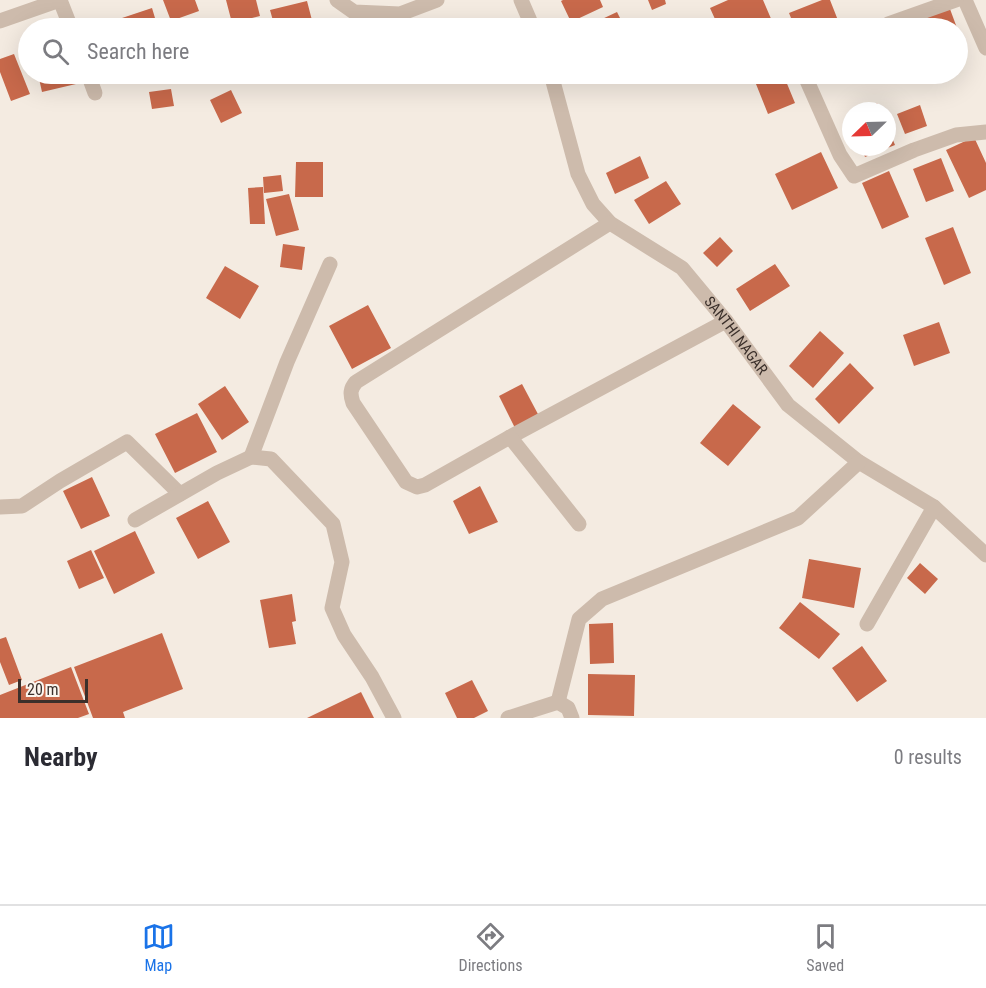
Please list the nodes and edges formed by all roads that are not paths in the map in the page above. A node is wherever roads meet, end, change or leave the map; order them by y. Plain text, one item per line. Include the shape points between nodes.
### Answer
1 (60, 0) edge
2 (337, 0) edge
3 (437, 0) edge
4 (520, 0) edge
5 (956, 0) edge
6 (965, 0) edge
7 (67, 18) edge
8 (528, 18) edge
9 (905, 18) edge
10 (0, 21) edge
11 (986, 48) edge
12 (92, 84) edge
13 (554, 84) edge
14 (808, 84) edge
15 (95, 93) dead end
16 (986, 132) edge
17 (610, 223) junction
18 (330, 264) dead end
19 (726, 321) junction
20 (510, 437) junction
21 (251, 457) junction
22 (859, 462) junction
23 (180, 494) junction
24 (0, 507) edge
25 (934, 507) junction
26 (135, 520) dead end
27 (579, 524) dead end
28 (986, 555) edge
29 (867, 624) dead end
30 (558, 702) junction
31 (393, 718) edge
32 (508, 718) edge
33 (572, 718) edge

1 - 7 street
1 - 10 street
2 - 3 street via 354,12 400,14
4 - 8 street
5 - 9 street
6 - 11 street
12 - 15 street
13 - 17 street, SANTHI NAGAR via 578,174 593,204
14 - 16 street via 840,155 854,176 956,135
17 - 19 street, SANTHI NAGAR via 682,268
17 - 20 street via 352,388 353,403 412,486 425,485
18 - 21 street
19 - 20 street
19 - 22 street, SANTHI NAGAR via 789,405
20 - 27 street
21 - 23 street
21 - 31 street via 271,459 333,524 342,562 332,608
22 - 25 street, SANTHI NAGAR
22 - 30 street via 798,518 602,600 579,619
23 - 24 street via 127,442 22,506
23 - 26 street
25 - 28 street, SANTHI NAGAR
25 - 29 street
30 - 32 street
30 - 33 street via 568,708

